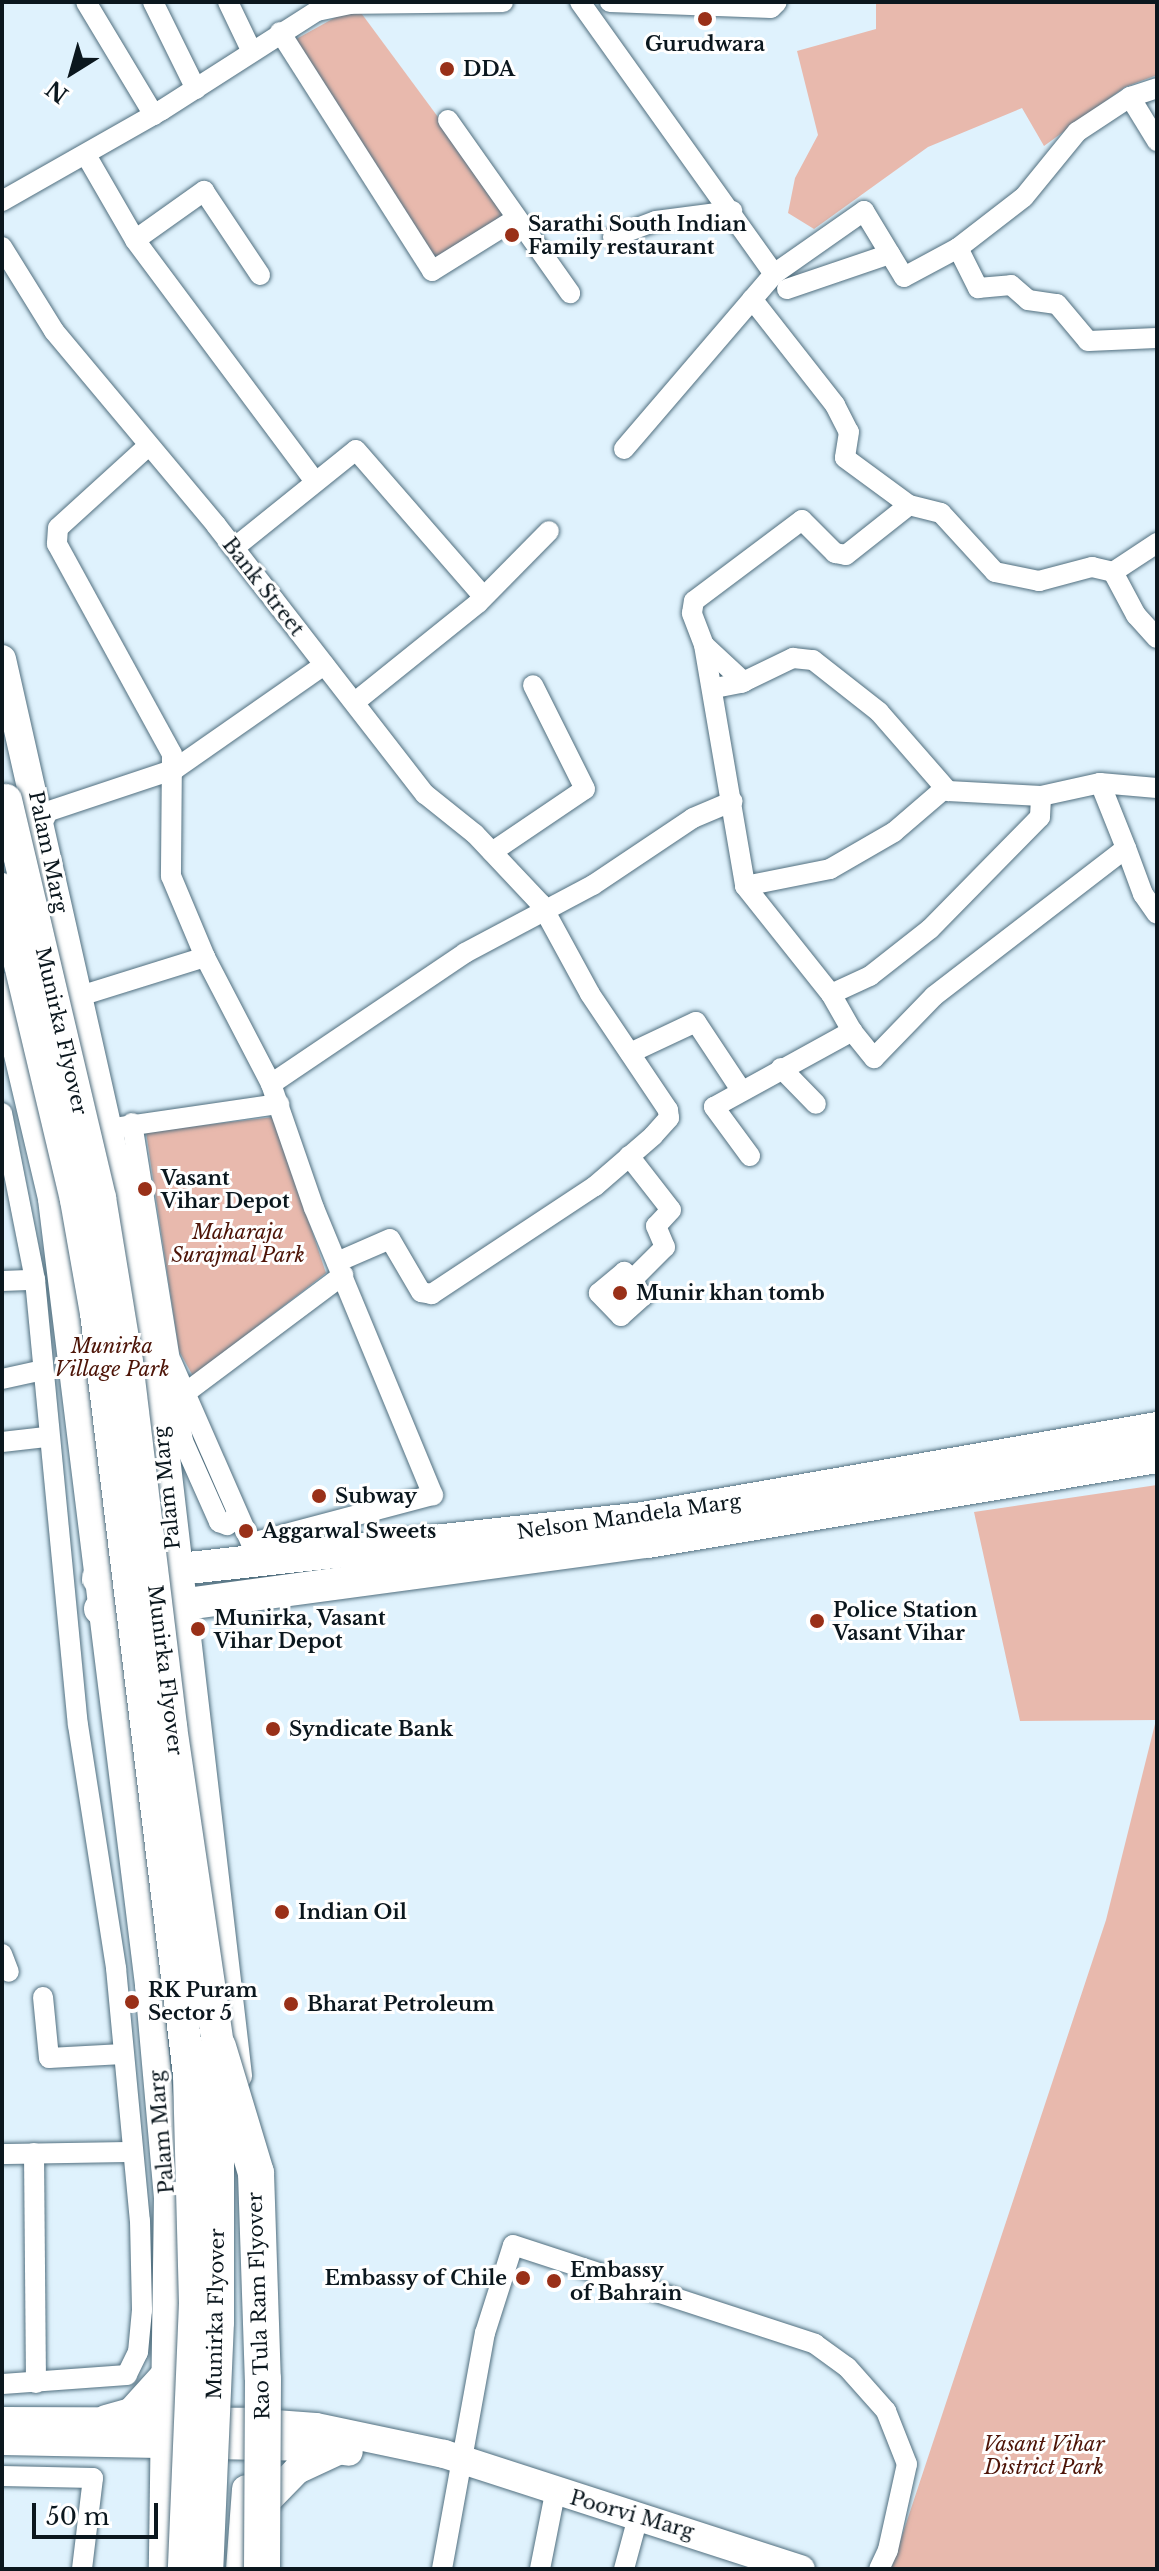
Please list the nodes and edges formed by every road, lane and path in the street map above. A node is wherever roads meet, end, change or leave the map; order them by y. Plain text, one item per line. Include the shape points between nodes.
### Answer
1 (86, 2) edge
2 (153, 2) edge
3 (499, 2) edge
4 (580, 2) edge
5 (610, 2) edge
6 (777, 2) edge
7 (429, 4) edge
8 (325, 6) edge
9 (235, 7) edge
10 (280, 32) junction
11 (252, 52) junction
12 (1157, 88) edge
13 (196, 89) junction
14 (1130, 97) junction
15 (154, 115) junction
16 (448, 120) dead end
17 (1157, 141) edge
18 (86, 155) junction
19 (2, 201) edge
20 (732, 211) junction
21 (514, 220) junction
22 (613, 237) dead end
23 (135, 240) junction
24 (2, 247) edge
25 (958, 248) junction
26 (890, 254) junction
27 (260, 275) dead end
28 (780, 282) junction
29 (570, 293) dead end
30 (752, 299) junction
31 (1157, 338) edge
32 (147, 447) junction
33 (624, 449) dead end
34 (314, 480) junction
35 (909, 505) junction
36 (549, 531) dead end
37 (1157, 543) edge
38 (234, 548) junction
39 (1113, 572) junction
40 (482, 595) junction
41 (1157, 638) edge
42 (704, 645) junction
43 (2, 659) edge
44 (324, 665) junction
45 (744, 682) junction
46 (533, 685) dead end
47 (715, 688) junction
48 (355, 702) junction
49 (175, 769) junction
50 (1100, 783) junction
51 (2, 784) edge
52 (1157, 788) edge
53 (943, 790) junction
54 (1041, 796) junction
55 (733, 801) junction
56 (40, 814) junction
57 (2, 847) edge
58 (1126, 848) junction
59 (492, 852) junction
60 (745, 886) junction
61 (2, 889) edge
62 (545, 910) junction
63 (1157, 914) edge
64 (63, 924) junction
65 (2, 937) edge
66 (205, 957) junction
67 (72, 962) junction
68 (2, 975) edge
69 (2, 987) edge
70 (831, 994) junction
71 (80, 996) junction
72 (852, 1031) junction
73 (630, 1053) junction
74 (781, 1068) junction
75 (271, 1084) junction
76 (741, 1090) junction
77 (279, 1104) junction
78 (816, 1104) dead end
79 (2, 1113) edge
80 (122, 1127) junction
81 (629, 1156) junction
82 (750, 1156) dead end
83 (340, 1268) junction
84 (35, 1280) junction
85 (2, 1281) edge
86 (631, 1281) dead end
87 (171, 1361) junction
88 (43, 1370) junction
89 (2, 1379) edge
90 (188, 1391) junction
91 (1157, 1428) edge
92 (46, 1437) junction
93 (2, 1442) edge
94 (1157, 1457) edge
95 (237, 1515) junction
96 (345, 1521) junction
97 (377, 1549) junction
98 (252, 1554) junction
99 (176, 1573) junction
100 (99, 1594) junction
101 (179, 1605) junction
102 (43, 1997) dead end
103 (218, 2047) junction
104 (123, 2054) junction
105 (133, 2152) junction
106 (34, 2153) junction
107 (2, 2154) edge
108 (168, 2371) junction
109 (36, 2383) junction
110 (2, 2384) edge
111 (2, 2421) edge
112 (101, 2421) junction
113 (248, 2434) junction
114 (168, 2435) junction
115 (2, 2441) edge
116 (130, 2444) junction
117 (338, 2451) junction
118 (461, 2463) junction
119 (2, 2476) edge
120 (167, 2486) junction
121 (555, 2493) junction
122 (638, 2517) junction
123 (244, 2531) junction
124 (82, 2569) edge
125 (166, 2569) edge
126 (184, 2569) edge
127 (207, 2569) edge
128 (231, 2569) edge
129 (240, 2569) edge
130 (262, 2569) edge
131 (442, 2569) edge
132 (540, 2569) edge
133 (624, 2569) edge
134 (801, 2569) edge
135 (879, 2569) edge

1 - 15 street
2 - 13 street
3 - 7 street
4 - 20 street
5 - 6 street via 771,8
7 - 8 street
8 - 10 street
9 - 11 street
10 - 11 street
10 - 21 street via 432,271
11 - 13 street
12 - 14 street
13 - 15 street
14 - 17 street
14 - 25 street via 1077,132 1024,197
15 - 18 street
16 - 21 street
18 - 19 street
18 - 23 street
20 - 22 street via 656,221
20 - 28 street
21 - 29 street
23 - 27 street via 204,191
23 - 34 street
24 - 32 street, Bank Street via 54,331
25 - 26 street via 908,278
25 - 31 street via 978,288 1011,285 1028,300 1057,304 1088,341
26 - 28 street
26 - 28 street via 864,211
28 - 30 street
30 - 33 street
30 - 35 street via 835,405 849,432 845,458
32 - 38 street, Bank Street
32 - 49 street via 81,504 55,536 157,724
34 - 38 street
34 - 40 street via 358,451
35 - 39 street via 938,511 978,558 1003,575 1048,581 1092,567
35 - 42 street via 846,555 835,553 802,520 694,601 692,613
36 - 40 street
37 - 39 street
38 - 44 street, Bank Street
39 - 41 street via 1136,615
40 - 48 street
42 - 45 street
42 - 47 street
43 - 56 main road, Palam Marg
44 - 48 street, Bank Street
44 - 49 street
45 - 47 street
45 - 53 street via 793,658 813,660 879,712
46 - 59 street via 585,789
47 - 55 street
48 - 59 street, Bank Street via 429,798
49 - 56 street
49 - 66 street via 169,867
50 - 52 street
50 - 54 street
50 - 58 street
51 - 103 main road, Munirka Flyover, bridge via 100,1198 127,1362 171,1727
53 - 54 street
53 - 60 street via 894,832 830,869
54 - 70 street via 1040,817 930,929 870,976
55 - 60 street
55 - 62 street via 693,818 593,885
56 - 57 main road via 22,841
56 - 64 main road, Palam Marg
58 - 63 street via 1143,894
58 - 72 street via 934,996 874,1058
59 - 62 street, Bank Street
60 - 70 street
61 - 126 main road, Munirka Flyover, bridge via 76,1200 96,1313 189,2075 195,2303
62 - 73 street, Bank Street via 590,994
62 - 75 street via 465,953
64 - 65 main road
64 - 67 main road, Palam Marg
66 - 71 street
66 - 75 street
67 - 68 main road
67 - 71 main road, Palam Marg
69 - 100 main road, Palam Marg via 52,1199
70 - 72 street
71 - 80 main road, Palam Marg
72 - 74 street
73 - 76 street via 696,1022
73 - 81 street, Bank Street via 669,1114
74 - 76 street
74 - 78 street
75 - 77 street
76 - 82 street via 714,1107
77 - 80 street
77 - 83 street
79 - 84 street
80 - 87 street
80 - 99 main road, Palam Marg via 149,1311
81 - 83 street via 542,1224 427,1296 393,1240
81 - 86 street via 671,1210 656,1226 665,1247
83 - 90 street
83 - 96 street via 434,1493
84 - 85 street
84 - 88 street
87 - 90 street
87 - 95 street via 191,1464 219,1522 227,1525
88 - 89 street
88 - 92 street
90 - 95 street
91 - 97 main road, Nelson Mandela Marg via 643,1518
92 - 93 street
92 - 104 street
94 - 101 main road, Nelson Mandela Marg via 663,1540
95 - 98 street
96 - 97 street
96 - 98 street
97 - 98 main road, Nelson Mandela Marg
98 - 99 main road, Nelson Mandela Marg
99 - 100 main road, Nelson Mandela Marg
99 - 101 main road, Palam Marg
100 - 101 main road, Nelson Mandela Marg
100 - 108 main road, Palam Marg via 149,1985 168,2196
101 - 113 main road, Palam Marg via 221,1907 249,2196
102 - 104 street via 49,2058
103 - 127 main road, Munirka Flyover, bridge via 218,2322
103 - 130 highway, Rao Tula Ram Flyover, bridge via 256,2173
104 - 105 street
105 - 106 street
105 - 109 street via 142,2310 134,2367 127,2375
106 - 107 street
106 - 109 street
108 - 112 main road via 131,2412
108 - 114 main road, Palam Marg
109 - 110 street
111 - 112 main road
112 - 114 main road
113 - 114 main road
113 - 117 main road, Poorvi Marg
113 - 118 main road, Poorvi Marg via 316,2427 444,2454
113 - 123 main road, Palam Marg
114 - 116 main road
114 - 120 main road, Palam Marg
115 - 116 main road
116 - 120 main road via 157,2463
117 - 118 main road, Poorvi Marg via 440,2468
117 - 123 main road via 277,2486
118 - 121 main road, Poorvi Marg
118 - 131 street
118 - 135 street via 488,2323 513,2245 815,2344 847,2367 886,2411 907,2464
119 - 124 street via 93,2478
120 - 125 main road, Palam Marg
121 - 122 main road, Poorvi Marg
121 - 132 street
122 - 133 street
122 - 134 main road, Poorvi Marg
123 - 129 main road, Palam Marg
125 - 128 main road via 185,2555 200,2555

